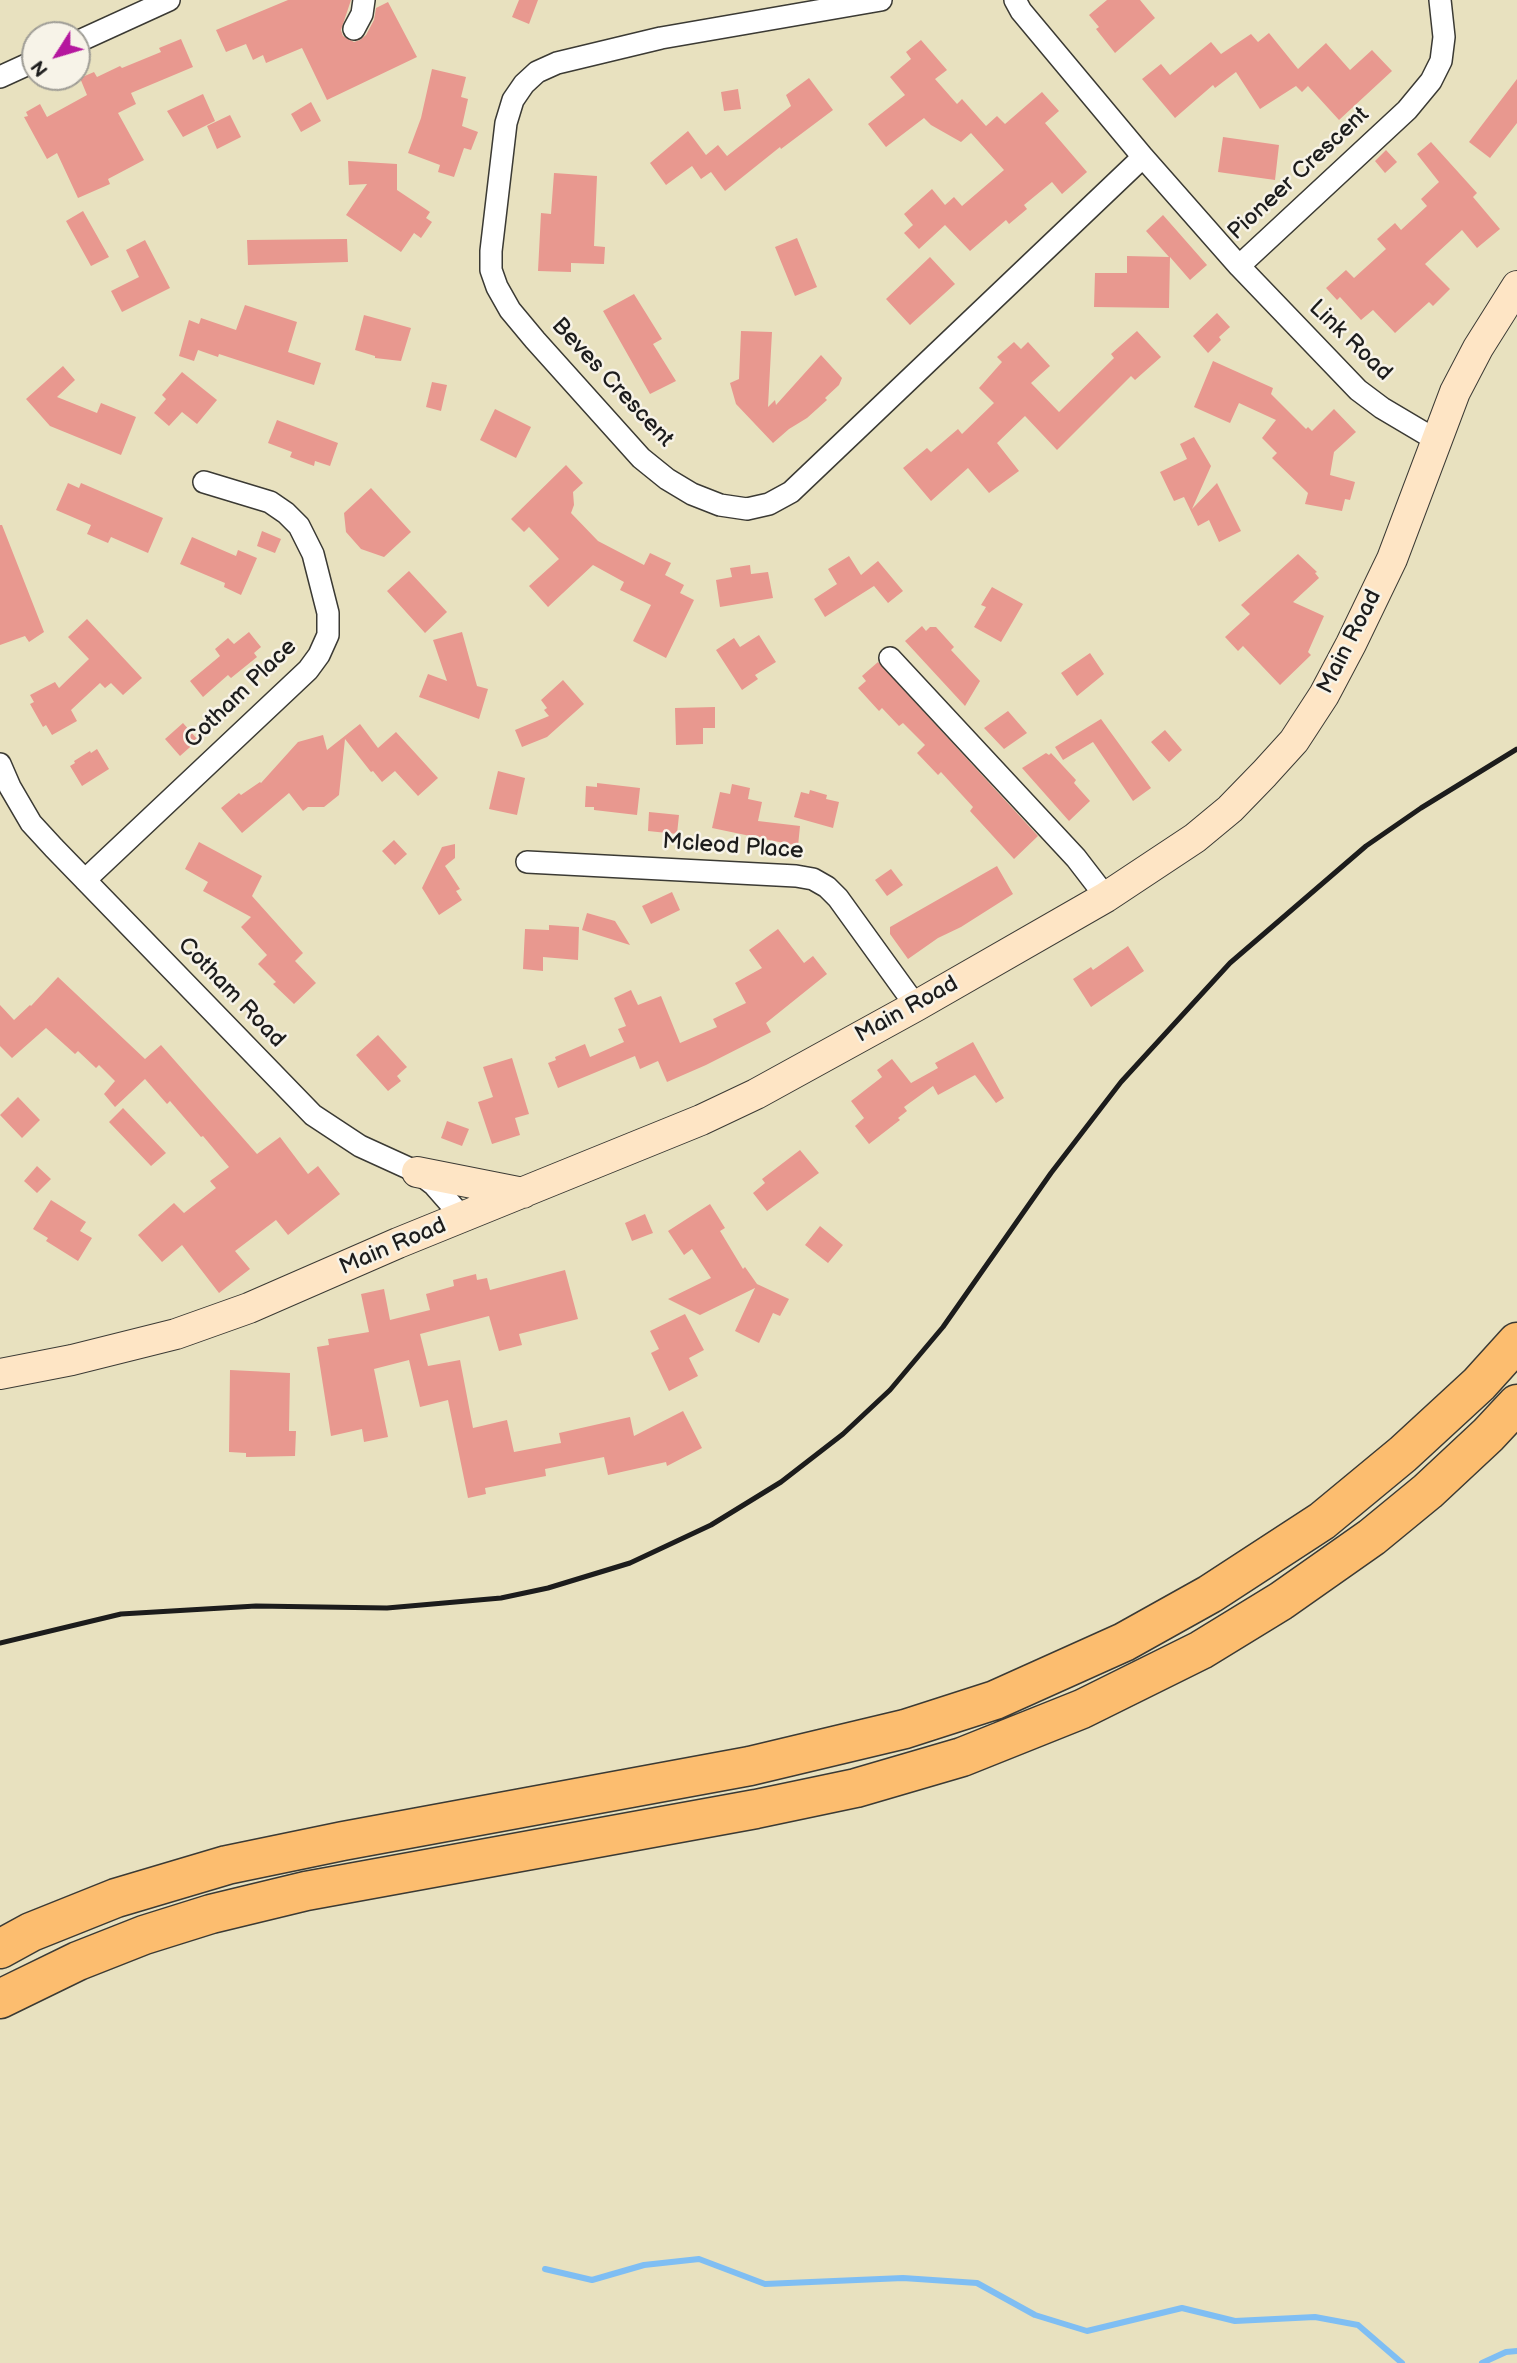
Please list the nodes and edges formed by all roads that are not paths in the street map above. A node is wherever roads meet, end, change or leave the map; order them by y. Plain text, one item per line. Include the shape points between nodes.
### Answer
1 (169, 0) edge
2 (364, 0) edge
3 (881, 0) edge
4 (1015, 0) edge
5 (1440, 0) edge
6 (354, 29) dead end
7 (91, 36) edge
8 (21, 67) edge
9 (0, 77) edge
10 (1143, 157) junction
11 (1239, 266) junction
12 (1517, 286) edge
13 (1436, 440) junction
14 (204, 482) dead end
15 (890, 658) dead end
16 (0, 764) edge
17 (527, 862) dead end
18 (85, 880) junction
19 (1106, 897) junction
20 (915, 1006) junction
21 (417, 1172) junction
22 (523, 1193) junction
23 (463, 1217) junction
24 (1517, 1342) edge
25 (0, 1374) edge
26 (1517, 1404) edge
27 (0, 1949) edge
28 (0, 1999) edge

1 - 7 street
2 - 6 street
3 - 10 street, Beves Crescent via 660,38 557,63 537,72 513,100 491,251 497,288 535,340 641,458 692,494 747,509 791,492
4 - 10 street, Pioneer Crescent
5 - 11 street, Pioneer Crescent via 1444,37 1441,61 1431,81 1407,110
8 - 9 street
10 - 11 street, Pioneer Crescent
11 - 13 street, Link Road via 1358,390
12 - 13 main road, Main Road via 1478,348
13 - 19 main road, Main Road via 1392,559 1324,695 1294,741 1204,831
14 - 18 street, Cotham Place via 270,502 299,526 313,554 328,613 328,635 308,670
15 - 19 street via 1076,858
16 - 18 street, Cotham Road via 31,823
17 - 20 street, Mcleod Place via 813,879 838,898
18 - 21 street, Cotham Road via 313,1115 360,1146
19 - 20 main road, Main Road
20 - 22 main road, Main Road via 756,1094
21 - 22 main road
21 - 23 street, Cotham Road
22 - 23 main road, Main Road
23 - 25 main road, Main Road via 250,1308 176,1334
24 - 27 highway via 1403,1454 1322,1521 1210,1594 1124,1642 995,1700 905,1729 750,1766 227,1865 116,1898
26 - 28 highway via 1428,1491 1281,1601 1201,1650 1082,1709 962,1757 856,1788 743,1812 306,1891 211,1914 78,1961

